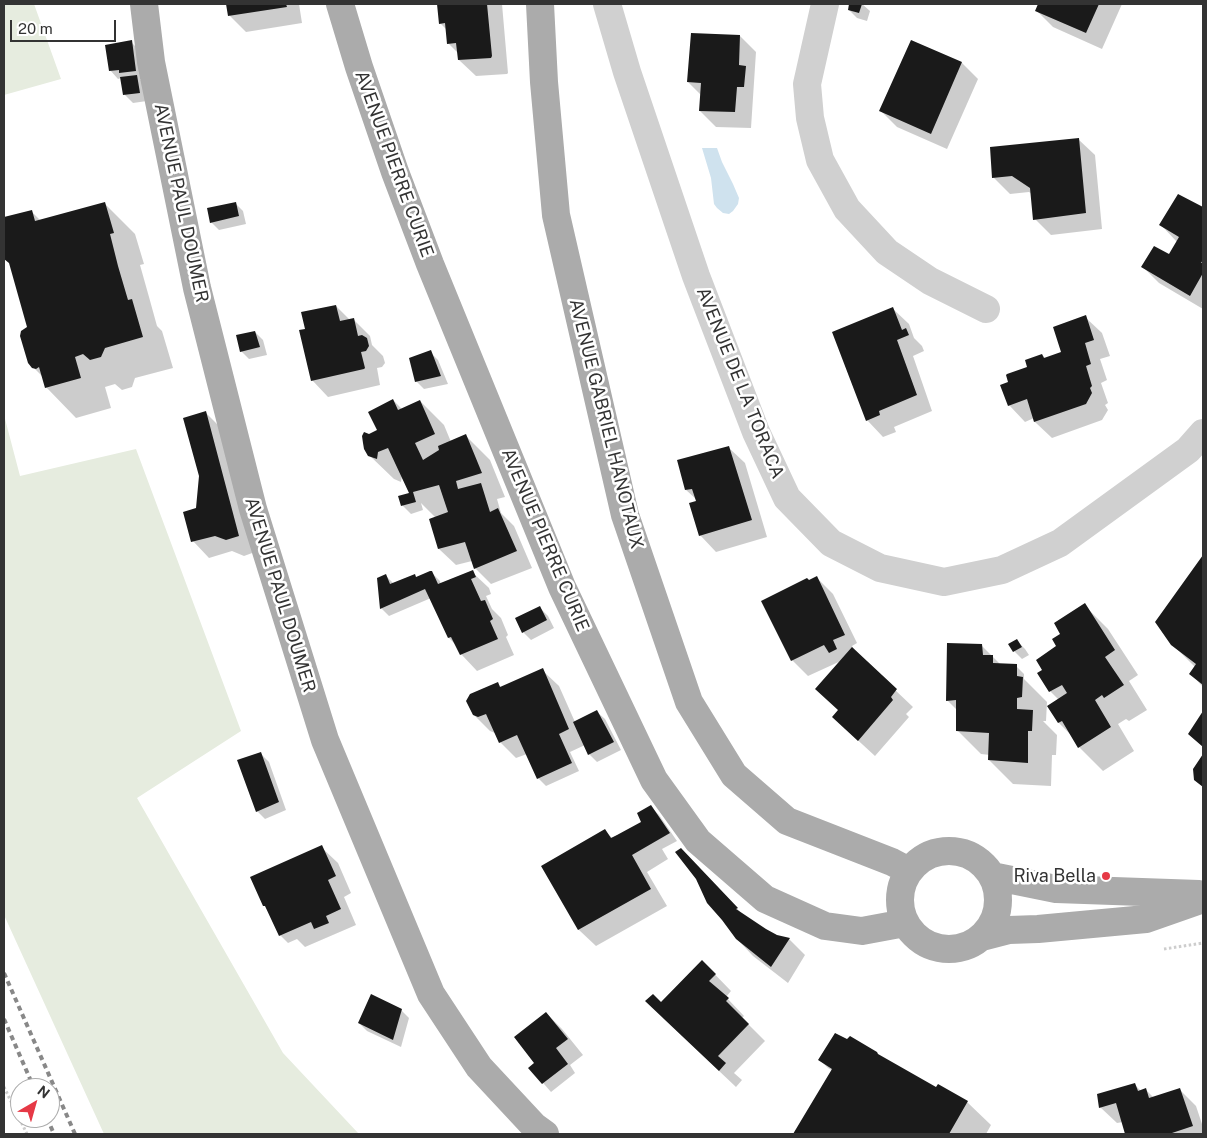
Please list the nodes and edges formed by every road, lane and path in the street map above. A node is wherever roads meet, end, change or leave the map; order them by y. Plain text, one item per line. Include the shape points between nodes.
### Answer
1 (144, 4) edge
2 (340, 4) edge
3 (540, 4) edge
4 (607, 4) edge
5 (825, 4) edge
6 (986, 309) dead end
7 (1203, 433) edge
8 (909, 871) junction
9 (992, 876) junction
10 (1203, 894) edge
11 (1203, 899) edge
12 (905, 923) junction
13 (982, 937) junction
14 (4, 1087) edge
15 (27, 1134) edge
16 (544, 1134) edge

1 - 16 main road, AVENUE PAUL DOUMER via 151,62 198,288 252,509 325,740 431,994 479,1067
2 - 12 main road, AVENUE PIERRE CURIE via 388,154 430,264 562,587 654,780 698,841 765,899 825,926 862,931
3 - 8 main road, AVENUE GABRIEL HANOTAUX via 556,215 625,515 689,702 734,774 787,821
4 - 7 street, AVENUE DE LA TORACA via 696,276 756,432 787,498 831,543 880,568 944,582 1002,570 1060,543 1188,450
5 - 6 street via 807,84 810,118 820,160 847,209 887,252 930,281
8 - 9 main road via 920,860 935,853 952,851 968,855
8 - 12 main road via 900,896
9 - 10 main road via 1056,889
9 - 13 main road via 997,908 992,924
11 - 13 main road via 1146,919 1009,930
12 - 13 main road via 926,944 940,948 955,949
14 - 15 path

